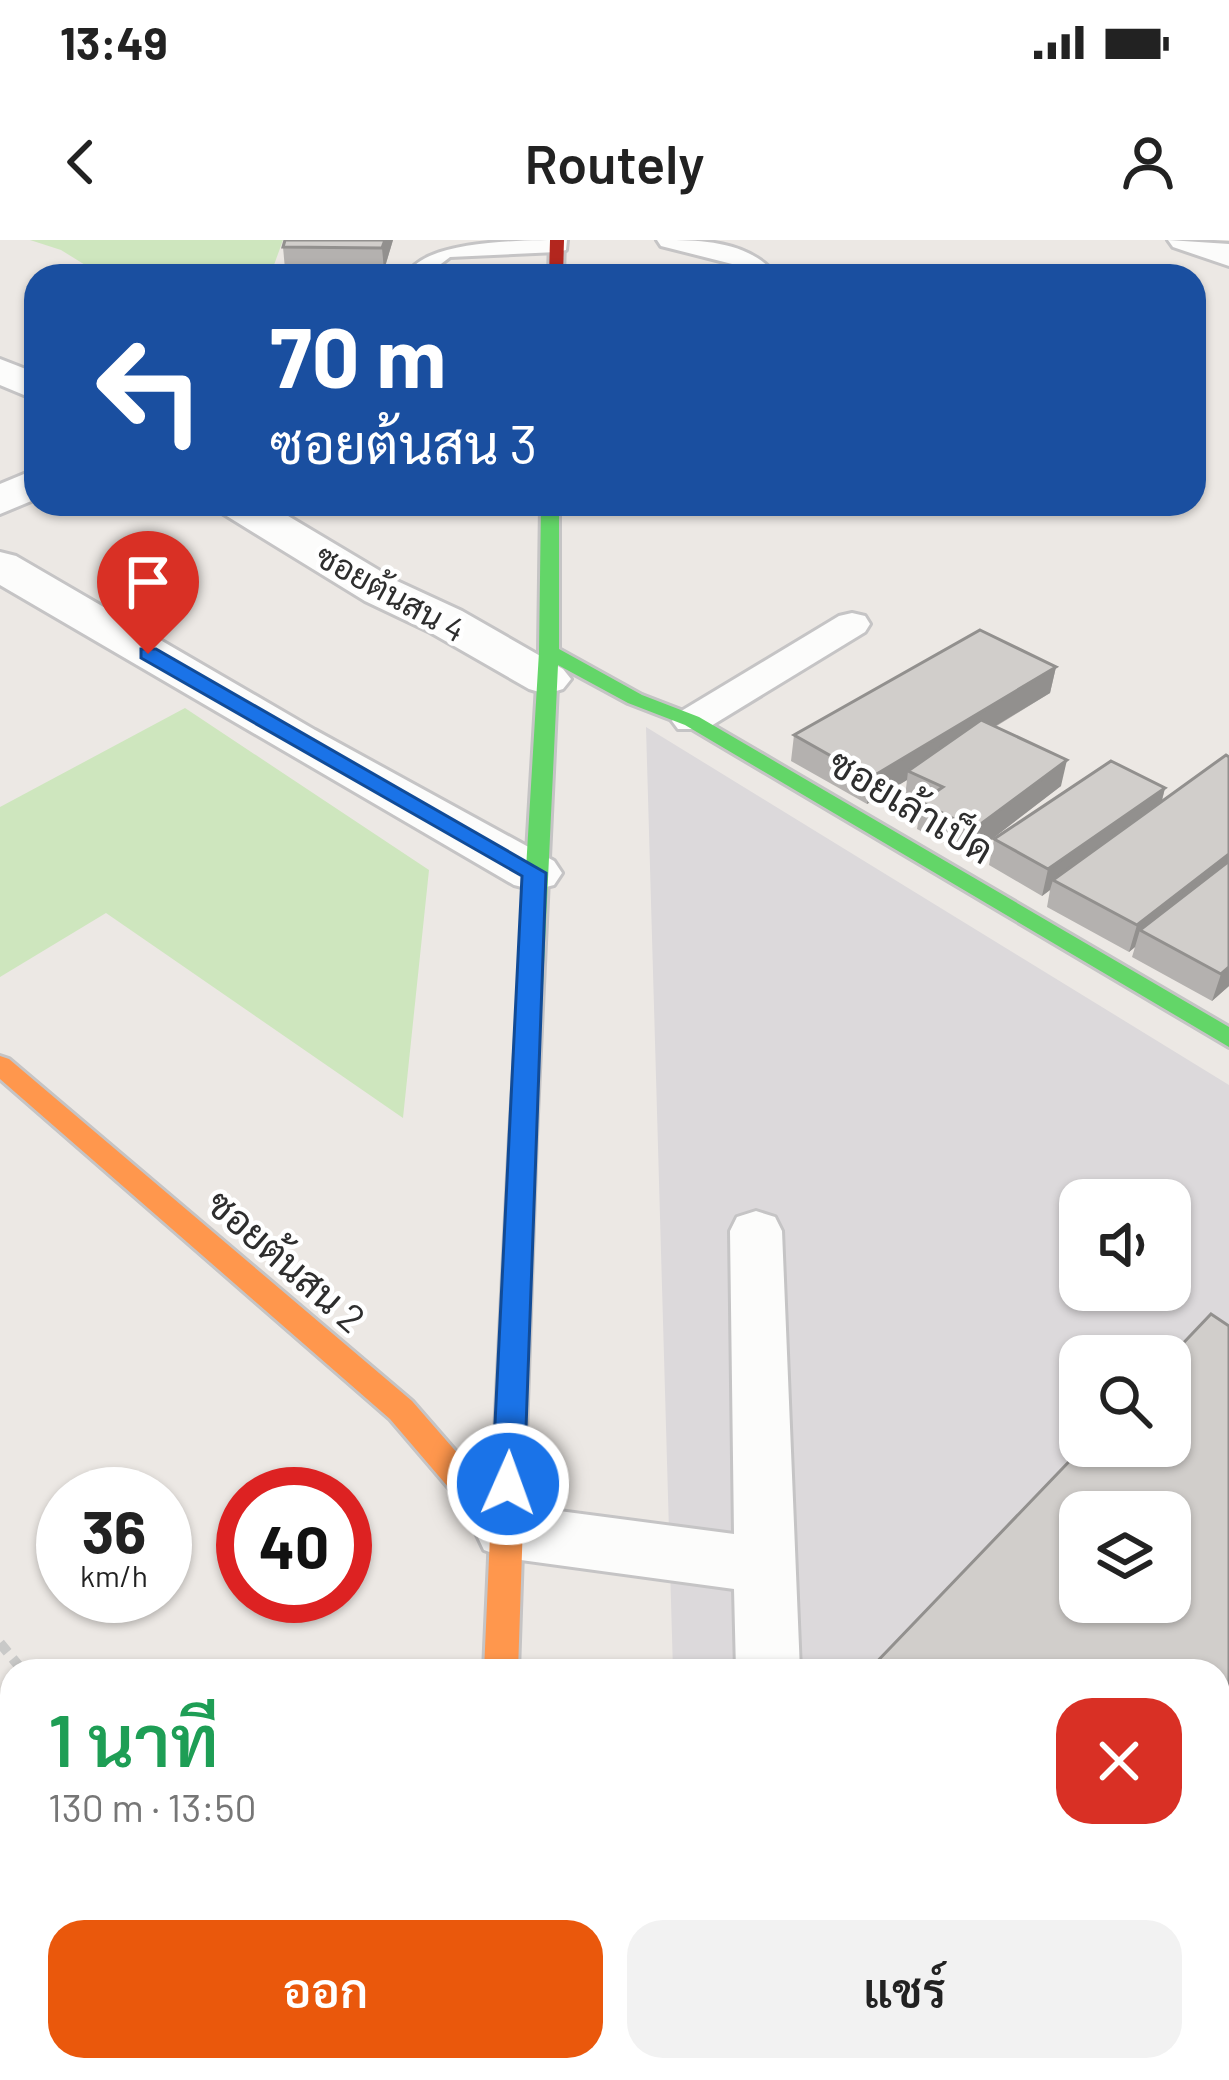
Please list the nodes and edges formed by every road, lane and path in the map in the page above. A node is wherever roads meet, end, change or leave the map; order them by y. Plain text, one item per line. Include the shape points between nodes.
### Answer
1 (670, 240) edge
2 (1185, 240) edge
3 (557, 242) edge
4 (1229, 256) edge
5 (424, 264) edge
6 (753, 264) edge
7 (256, 516) edge
8 (550, 516) edge
9 (0, 566) edge
10 (853, 624) dead end
11 (548, 666) junction
12 (692, 721) junction
13 (534, 873) junction
14 (1229, 1038) edge
15 (0, 1065) edge
16 (756, 1231) dead end
17 (506, 1531) junction
18 (763, 1565) junction
19 (501, 1659) edge
20 (767, 1659) edge

1 - 6 lane
2 - 4 street
3 - 5 lane via 442,249
7 - 11 street, ซอยต้นสน 4 via 381,591
8 - 11 street
9 - 13 street
10 - 12 lane
11 - 12 street, ซอยเล้าเป็ด
11 - 13 street
12 - 14 street, ซอยเล้าเป็ด
13 - 17 street
15 - 17 street, ซอยต้นสน 2 via 401,1410
16 - 18 lane
17 - 18 lane
17 - 19 street
18 - 20 lane

